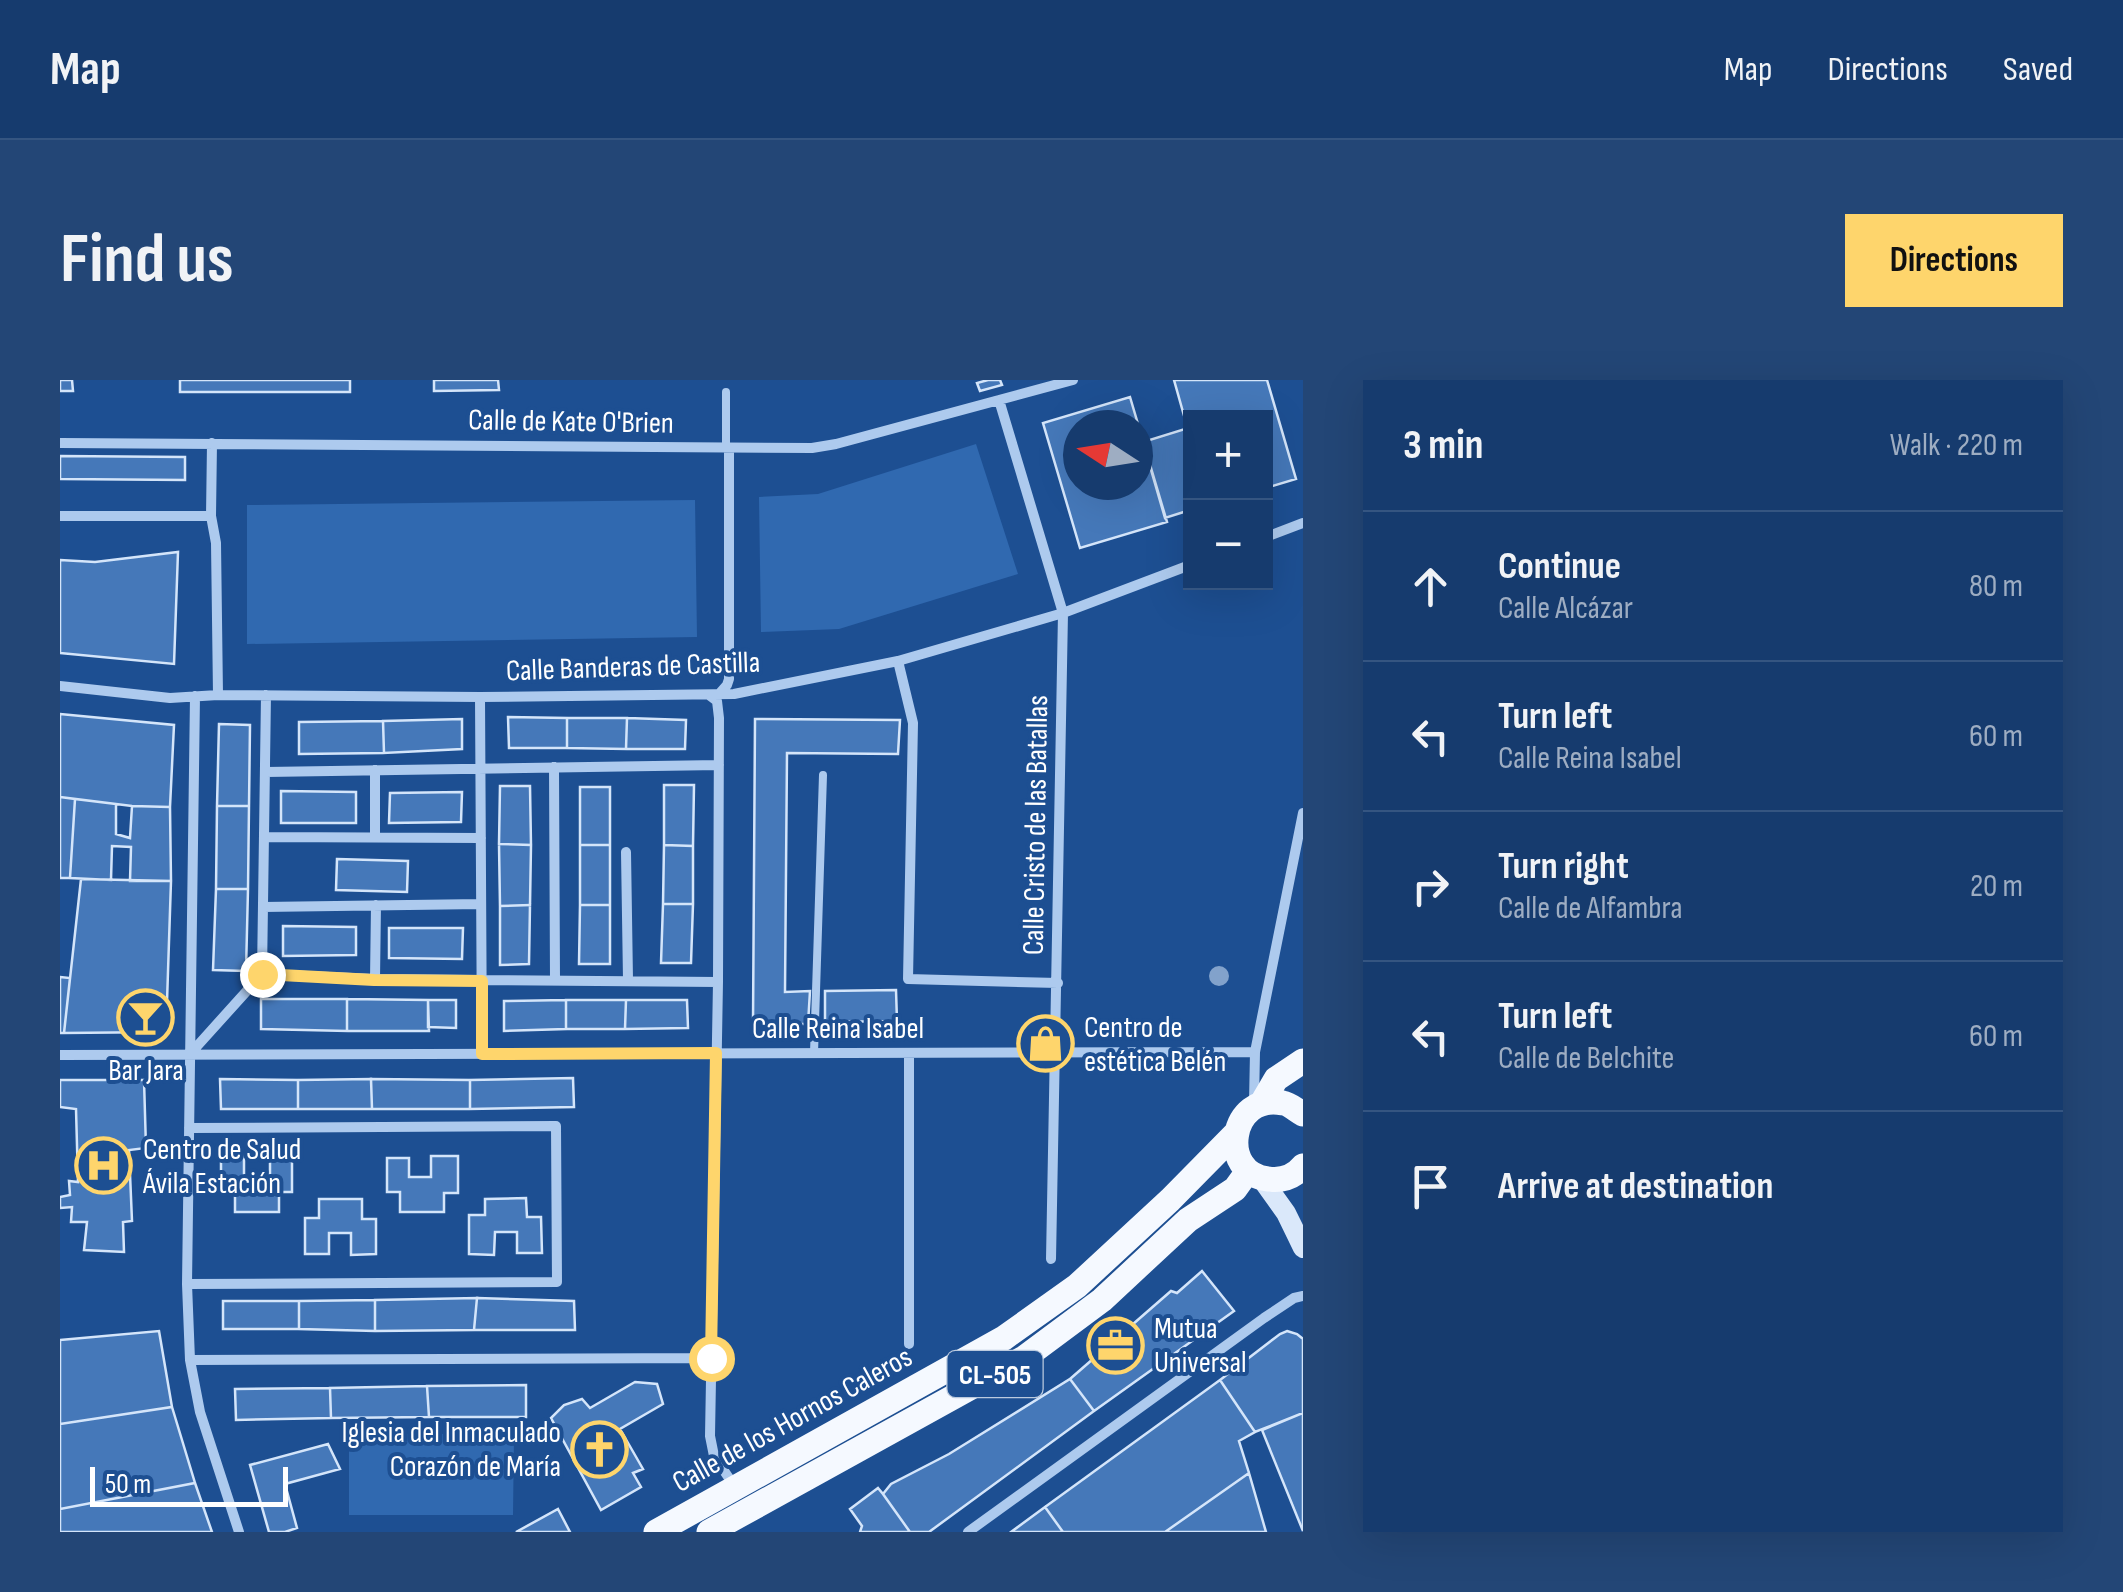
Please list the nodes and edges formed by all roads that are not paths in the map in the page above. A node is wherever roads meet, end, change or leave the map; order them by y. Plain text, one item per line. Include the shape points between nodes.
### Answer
1 (1073, 380) edge
2 (726, 392) dead end
3 (999, 400) junction
4 (212, 442) junction
5 (60, 443) edge
6 (728, 448) junction
7 (60, 516) edge
8 (211, 516) junction
9 (1303, 523) edge
10 (1273, 534) edge
11 (1183, 568) edge
12 (1064, 613) junction
13 (898, 662) junction
14 (60, 686) edge
15 (218, 694) junction
16 (714, 694) junction
17 (266, 695) junction
18 (195, 696) junction
19 (480, 697) junction
20 (718, 765) junction
21 (481, 768) junction
22 (554, 768) junction
23 (375, 770) junction
24 (266, 772) junction
25 (823, 775) dead end
26 (1303, 813) edge
27 (264, 837) junction
28 (375, 837) junction
29 (481, 838) junction
30 (626, 852) dead end
31 (481, 904) junction
32 (376, 905) junction
33 (263, 907) junction
34 (262, 974) junction
35 (374, 980) junction
36 (555, 980) junction
37 (628, 980) junction
38 (482, 981) junction
39 (718, 982) junction
40 (1058, 983) junction
41 (1056, 1052) junction
42 (1255, 1052) junction
43 (716, 1053) junction
44 (814, 1053) junction
45 (909, 1053) junction
46 (190, 1054) junction
47 (482, 1054) junction
48 (60, 1055) edge
49 (1303, 1061) edge
50 (1258, 1105) junction
51 (1303, 1114) edge
52 (189, 1128) junction
53 (1236, 1134) junction
54 (1303, 1166) edge
55 (1254, 1174) junction
56 (1294, 1215) edge
57 (1303, 1248) edge
58 (1051, 1259) dead end
59 (186, 1284) junction
60 (1303, 1296) edge
61 (909, 1344) dead end
62 (711, 1358) junction
63 (190, 1360) junction
64 (736, 1488) junction
65 (239, 1532) edge
66 (656, 1532) edge
67 (710, 1532) edge
68 (968, 1532) edge

1 - 3 street, Calle de Kate O'Brien
2 - 6 lane
3 - 6 street, Calle de Kate O'Brien via 836,444
3 - 12 street, Calle Cristo de las Batallas
4 - 5 street, Calle de Kate O'Brien
4 - 6 street, Calle de Kate O'Brien
4 - 8 street
6 - 16 street via 729,679
7 - 8 street
8 - 15 street
9 - 10 street
11 - 12 street, Calle Banderas de Castilla
12 - 13 street, Calle Banderas de Castilla
12 - 40 street, Calle Cristo de las Batallas
13 - 16 street, Calle Banderas de Castilla
13 - 40 street via 913,723 908,979
14 - 18 street, Calle Banderas de Castilla
15 - 17 street, Calle Banderas de Castilla
15 - 18 street, Calle Banderas de Castilla
16 - 19 street, Calle Banderas de Castilla
16 - 20 street
17 - 19 street, Calle Banderas de Castilla
17 - 24 street
18 - 46 street
19 - 21 street
20 - 22 street
20 - 39 street
21 - 22 street
21 - 23 street
21 - 29 street
22 - 36 street
23 - 24 street
23 - 28 street
24 - 27 street
25 - 44 lane
26 - 42 street
27 - 28 street
27 - 33 street
28 - 29 street
29 - 31 street
30 - 37 street
31 - 32 street
31 - 38 street
32 - 33 street
32 - 35 street
33 - 34 street
34 - 35 street
34 - 46 street
35 - 38 street
36 - 37 street
36 - 38 street
37 - 39 street
38 - 47 street
39 - 43 street
40 - 41 street, Calle Cristo de las Batallas
41 - 42 street, Calle Reina Isabel
41 - 45 street, Calle Reina Isabel
41 - 58 street, Calle Cristo de las Batallas
42 - 50 street
43 - 44 street, Calle Reina Isabel
43 - 47 street, Calle Reina Isabel
43 - 62 street
44 - 45 street, Calle Reina Isabel
45 - 61 street
46 - 47 street, Calle Reina Isabel
46 - 48 street, Calle Reina Isabel
46 - 52 street
49 - 50 main road, CL-505 via 1276,1079
50 - 51 main road via 1285,1103
50 - 53 main road, CL-505
52 - 59 street
52 - 59 street via 556,1126 557,1282
53 - 55 main road via 1237,1154
53 - 64 main road, Calle de los Hornos Caleros / CL-505 via 1077,1286 1004,1338
54 - 55 main road, CL-505 via 1280,1180
55 - 56 street
55 - 67 main road, Calle de los Hornos Caleros / CL-505 via 1188,1220 1102,1300 1024,1358
56 - 57 street
59 - 63 street
60 - 68 street
62 - 63 street
62 - 64 street via 710,1436 714,1456
63 - 65 street
64 - 66 main road, Calle de los Hornos Caleros / CL-505

